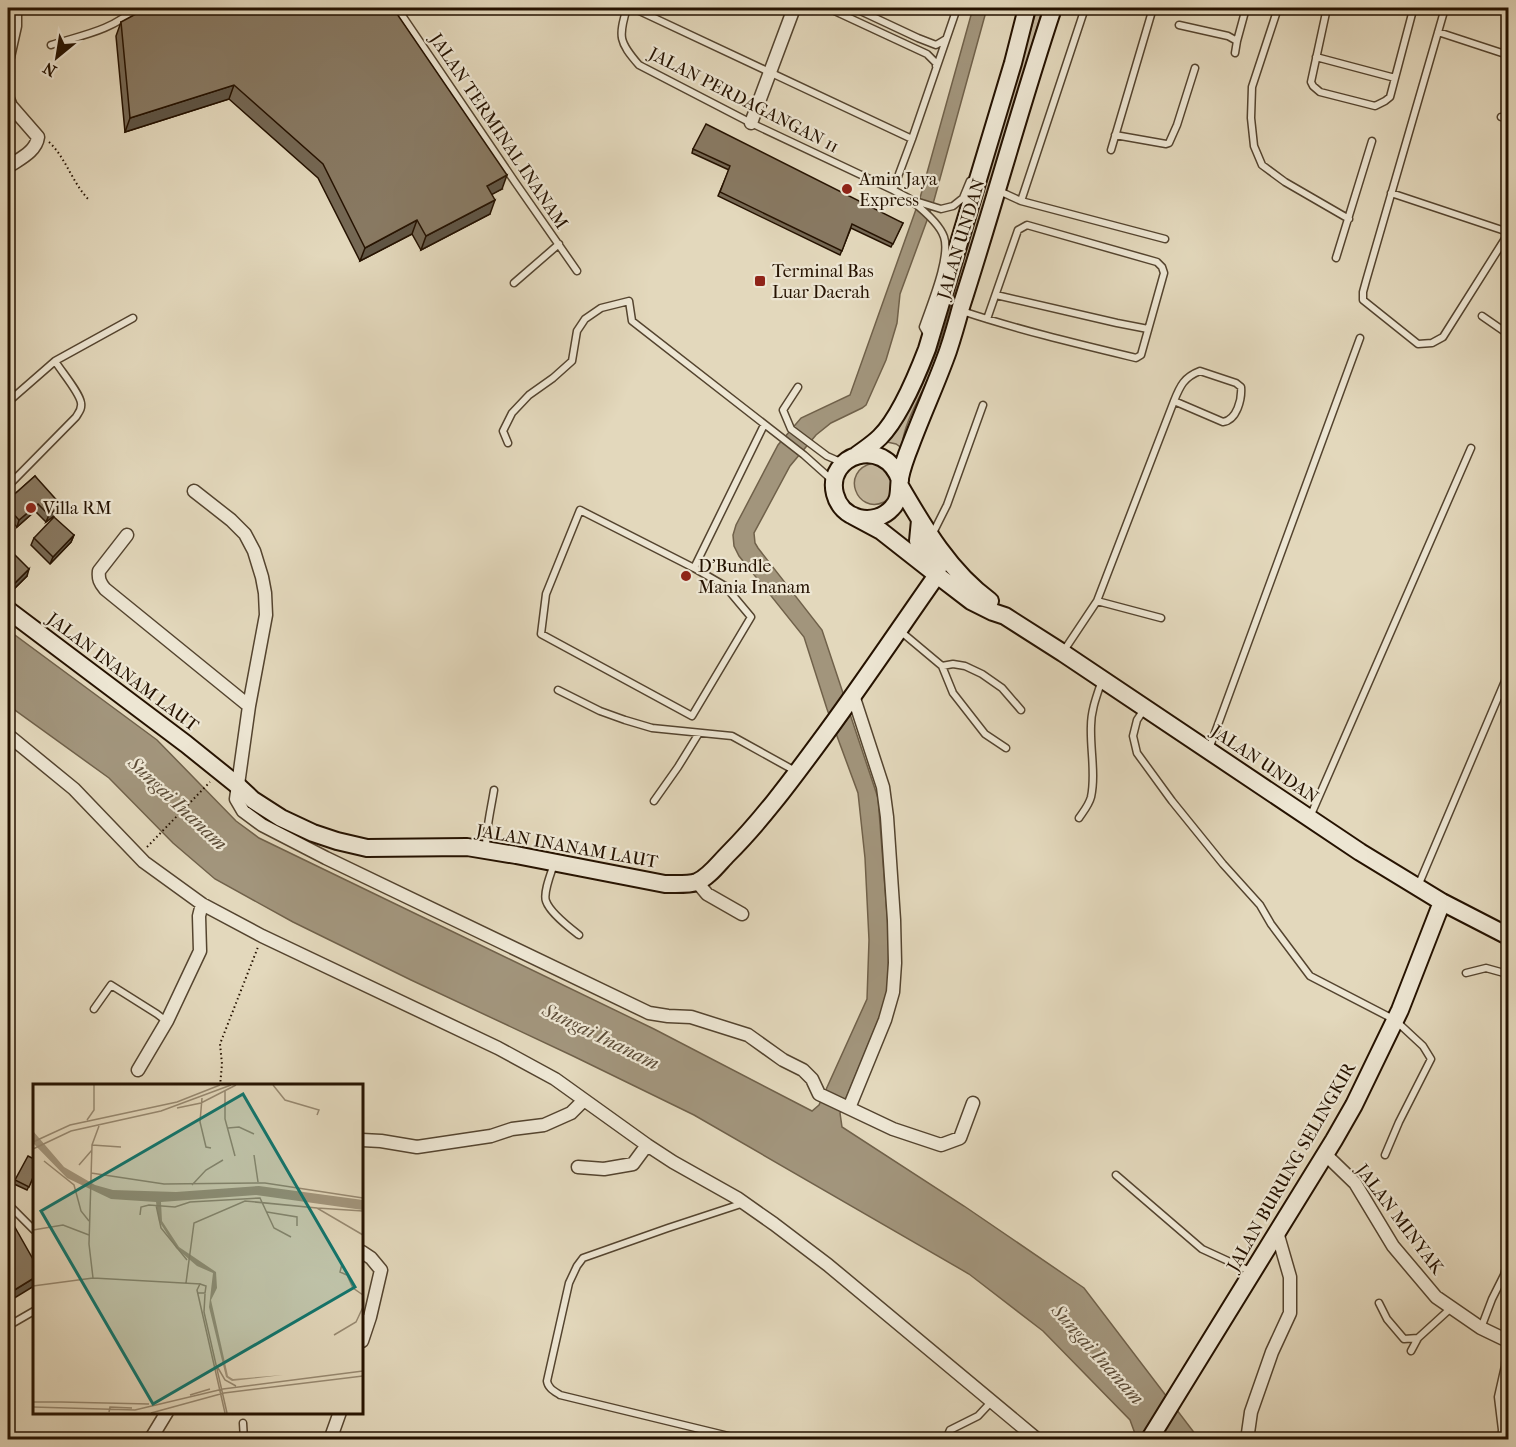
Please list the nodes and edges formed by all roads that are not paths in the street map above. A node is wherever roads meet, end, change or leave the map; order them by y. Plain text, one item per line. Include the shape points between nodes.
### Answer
1 (15, 8) edge
2 (136, 8) edge
3 (397, 8) edge
4 (627, 8) edge
5 (633, 8) edge
6 (795, 8) edge
7 (828, 8) edge
8 (854, 8) edge
9 (957, 8) edge
10 (1027, 8) edge
11 (1053, 8) edge
12 (1085, 8) edge
13 (1153, 8) edge
14 (1246, 8) edge
15 (1278, 8) edge
16 (1327, 8) edge
17 (1404, 8) edge
18 (1445, 8) edge
19 (1413, 9) edge
20 (1179, 25) dead end
21 (1438, 32) junction
22 (947, 38) junction
23 (1237, 41) junction
24 (51, 45) dead end
25 (1234, 54) dead end
26 (1509, 54) edge
27 (8, 57) edge
28 (1316, 57) junction
29 (1195, 68) dead end
30 (936, 71) junction
31 (770, 72) junction
32 (1395, 78) junction
33 (8, 99) edge
34 (1501, 117) dead end
35 (1509, 118) edge
36 (751, 123) junction
37 (1115, 135) junction
38 (912, 139) junction
39 (1372, 141) dead end
40 (1111, 150) dead end
41 (986, 152) junction
42 (8, 167) edge
43 (893, 190) junction
44 (997, 190) junction
45 (1391, 193) junction
46 (912, 200) junction
47 (1021, 201) junction
48 (1349, 219) junction
49 (1509, 233) edge
50 (1165, 239) dead end
51 (559, 244) junction
52 (1336, 258) dead end
53 (577, 271) dead end
54 (514, 283) dead end
55 (996, 295) junction
56 (960, 311) junction
57 (1482, 316) dead end
58 (133, 318) dead end
59 (987, 319) junction
60 (1148, 329) junction
61 (1509, 334) edge
62 (1360, 338) dead end
63 (930, 340) junction
64 (55, 361) junction
65 (798, 387) dead end
66 (1174, 401) junction
67 (8, 402) edge
68 (983, 405) dead end
69 (764, 424) junction
70 (508, 443) dead end
71 (1471, 448) dead end
72 (851, 459) junction
73 (834, 481) junction
74 (900, 483) junction
75 (8, 486) edge
76 (194, 491) dead end
77 (853, 516) junction
78 (920, 519) junction
79 (127, 534) dead end
80 (932, 537) junction
81 (694, 568) junction
82 (937, 575) junction
83 (1098, 601) junction
84 (8, 610) edge
85 (1005, 616) junction
86 (1161, 618) dead end
87 (899, 629) junction
88 (1063, 653) junction
89 (942, 666) junction
90 (1509, 674) edge
91 (1102, 679) junction
92 (558, 690) dead end
93 (853, 695) junction
94 (249, 705) junction
95 (1145, 708) junction
96 (1021, 710) dead end
97 (699, 733) junction
98 (8, 735) edge
99 (1006, 748) dead end
100 (1208, 749) junction
101 (798, 772) junction
102 (237, 785) junction
103 (494, 790) dead end
104 (654, 801) dead end
105 (1310, 817) junction
106 (1078, 818) dead end
107 (486, 851) junction
108 (554, 863) junction
109 (697, 882) junction
110 (1417, 887) junction
111 (1442, 902) junction
112 (202, 904) junction
113 (742, 914) dead end
114 (579, 935) dead end
115 (1509, 936) edge
116 (1509, 972) edge
117 (1466, 973) dead end
118 (94, 1009) dead end
119 (1395, 1020) junction
120 (167, 1021) junction
121 (138, 1070) dead end
122 (584, 1100) junction
123 (973, 1103) dead end
124 (849, 1108) junction
125 (363, 1140) edge
126 (647, 1145) junction
127 (1325, 1154) junction
128 (1385, 1155) dead end
129 (578, 1167) dead end
130 (1116, 1174) dead end
131 (745, 1203) junction
132 (8, 1204) edge
133 (33, 1229) edge
134 (1277, 1232) junction
135 (363, 1253) edge
136 (1509, 1260) edge
137 (1252, 1272) junction
138 (1380, 1304) dead end
139 (1451, 1307) junction
140 (33, 1312) edge
141 (8, 1326) edge
142 (1481, 1328) junction
143 (363, 1335) edge
144 (1418, 1338) junction
145 (1508, 1341) edge
146 (1412, 1351) dead end
147 (8, 1399) edge
148 (992, 1401) junction
149 (166, 1414) edge
150 (340, 1414) edge
151 (8, 1415) edge
152 (243, 1423) dead end
153 (150, 1440) edge
154 (244, 1440) edge
155 (330, 1440) edge
156 (745, 1440) edge
157 (951, 1440) edge
158 (1038, 1440) edge
159 (1149, 1440) edge
160 (1247, 1440) edge
161 (1501, 1440) edge

1 - 27 street
2 - 24 lane via 109,27
3 - 51 lane, JALAN TERMINAL INANAM
4 - 36 lane, JALAN PERDAGANGAN 11 via 621,37 639,65
5 - 31 lane
6 - 31 street
7 - 30 lane via 927,54 936,63
8 - 22 lane via 936,45
9 - 22 lane
10 - 41 street, JALAN UNDAN
11 - 44 street, JALAN UNDAN
12 - 47 lane
13 - 37 lane
14 - 23 lane
15 - 48 lane via 1252,87 1254,146 1262,165
16 - 28 lane
17 - 19 lane
18 - 21 lane
19 - 32 lane
20 - 23 lane
21 - 26 lane
21 - 45 lane
22 - 30 lane
23 - 25 lane
28 - 32 lane
28 - 32 lane via 1311,82 1320,92 1375,106 1390,97
29 - 37 lane via 1169,143
30 - 38 lane
31 - 36 street
31 - 38 lane
33 - 42 street via 38,137 32,150
34 - 35 lane
36 - 43 lane, JALAN PERDAGANGAN 11
37 - 40 lane
38 - 43 lane
39 - 48 lane
41 - 46 lane, JALAN PERDAGANGAN 11 via 977,160 963,198 953,206 941,209
41 - 63 street, JALAN UNDAN
43 - 46 lane, JALAN PERDAGANGAN 11
44 - 47 lane
44 - 56 street, JALAN UNDAN
45 - 49 lane
45 - 49 lane via 1364,300 1418,344 1443,337
46 - 63 lane, JALAN PERDAGANGAN 11 via 944,237 945,261 923,327
47 - 50 lane
48 - 52 lane
51 - 53 lane, JALAN TERMINAL INANAM
51 - 54 lane
55 - 59 lane
55 - 60 lane
55 - 60 lane via 1018,230 1027,225 1162,267 1164,273
56 - 59 lane
56 - 74 street, JALAN UNDAN
57 - 61 lane
58 - 64 lane
59 - 60 lane via 1136,358 1141,355
62 - 100 lane
63 - 72 street, JALAN UNDAN via 894,417 880,436
64 - 67 lane
64 - 75 lane via 79,397 81,409
65 - 72 lane via 783,410 791,429 827,456
66 - 66 lane via 1179,388 1200,370 1241,387 1241,399 1228,421
66 - 83 lane
68 - 80 lane
69 - 70 lane via 632,321 629,301 601,308 585,319 577,331 572,361 512,413 503,431
69 - 73 lane
69 - 81 lane
71 - 105 lane
72 - 73 street, JALAN UNDAN
72 - 74 street, JALAN UNDAN via 867,453 885,459 893,465
73 - 77 street, JALAN UNDAN via 838,502
74 - 77 street, JALAN UNDAN via 899,497 885,515 874,519
74 - 78 street, JALAN UNDAN
76 - 94 street via 245,534 262,577 266,615
77 - 82 street, JALAN UNDAN via 880,531
78 - 80 street, JALAN UNDAN
78 - 82 street via 918,541 937,566
79 - 94 street via 99,571 100,584
80 - 85 street, JALAN UNDAN via 963,578
81 - 81 lane via 725,586 751,617 692,716 541,634 546,594 580,510
82 - 85 street, JALAN UNDAN via 971,600
82 - 87 street
83 - 86 lane
83 - 88 lane
84 - 102 street, JALAN INANAM LAUT
85 - 88 street, JALAN UNDAN
87 - 89 lane
87 - 93 street
88 - 91 street, JALAN UNDAN
89 - 96 lane via 965,666 982,675 1002,688
89 - 99 lane via 953,693 985,734
90 - 110 lane
91 - 95 street, JALAN UNDAN
91 - 106 lane via 1091,726 1091,798
92 - 97 lane via 625,720 652,728
93 - 101 street
93 - 124 street via 883,787 895,963 893,992 885,1020
94 - 102 street
95 - 100 street, JALAN UNDAN
95 - 119 lane via 1133,736 1137,753 1260,905 1310,976
97 - 101 lane via 732,736
97 - 104 lane
98 - 112 street via 74,789 144,862
100 - 105 street, JALAN UNDAN
101 - 109 street via 739,843
102 - 107 street, JALAN INANAM LAUT via 281,818 337,841 367,848 467,847
102 - 124 street via 239,805 262,825 649,1013 690,1017 748,1035 804,1070 819,1094
103 - 107 lane
105 - 110 street, JALAN UNDAN
107 - 108 street, JALAN INANAM LAUT
108 - 109 street, JALAN INANAM LAUT via 665,884
108 - 114 lane via 546,901 559,919
109 - 113 street via 707,894
110 - 111 street, JALAN UNDAN
111 - 115 street, JALAN UNDAN
111 - 119 street, JALAN BURUNG SELINGKIR
112 - 120 street via 200,951
112 - 122 street via 498,1048 555,1078
116 - 117 lane via 1486,968
118 - 120 lane via 111,986
119 - 127 street, JALAN BURUNG SELINGKIR via 1354,1105
119 - 128 lane via 1431,1059
120 - 121 street
122 - 125 street via 571,1113 544,1125 491,1136 417,1147
122 - 126 street
123 - 124 street via 960,1138 942,1145 893,1129
126 - 129 street via 633,1164 604,1169
126 - 131 street
127 - 134 street, JALAN BURUNG SELINGKIR
127 - 139 street, JALAN MINYAK via 1355,1183 1393,1246 1436,1297
130 - 137 lane via 1202,1249
131 - 148 street via 828,1265
131 - 156 lane via 583,1258 569,1283 547,1381 551,1390 560,1395
132 - 133 lane
134 - 137 street, JALAN BURUNG SELINGKIR
134 - 160 street via 1290,1277 1290,1313 1251,1412
135 - 143 street via 381,1270
136 - 142 lane
137 - 159 street, JALAN BURUNG SELINGKIR
138 - 144 lane via 1404,1339
139 - 142 street, JALAN MINYAK
139 - 144 lane
140 - 141 lane
142 - 145 street, JALAN MINYAK
144 - 146 lane
145 - 161 lane via 1498,1397
147 - 151 lane
148 - 157 lane via 978,1416 950,1430 947,1437
148 - 158 street
149 - 153 street
150 - 155 street
152 - 154 lane

